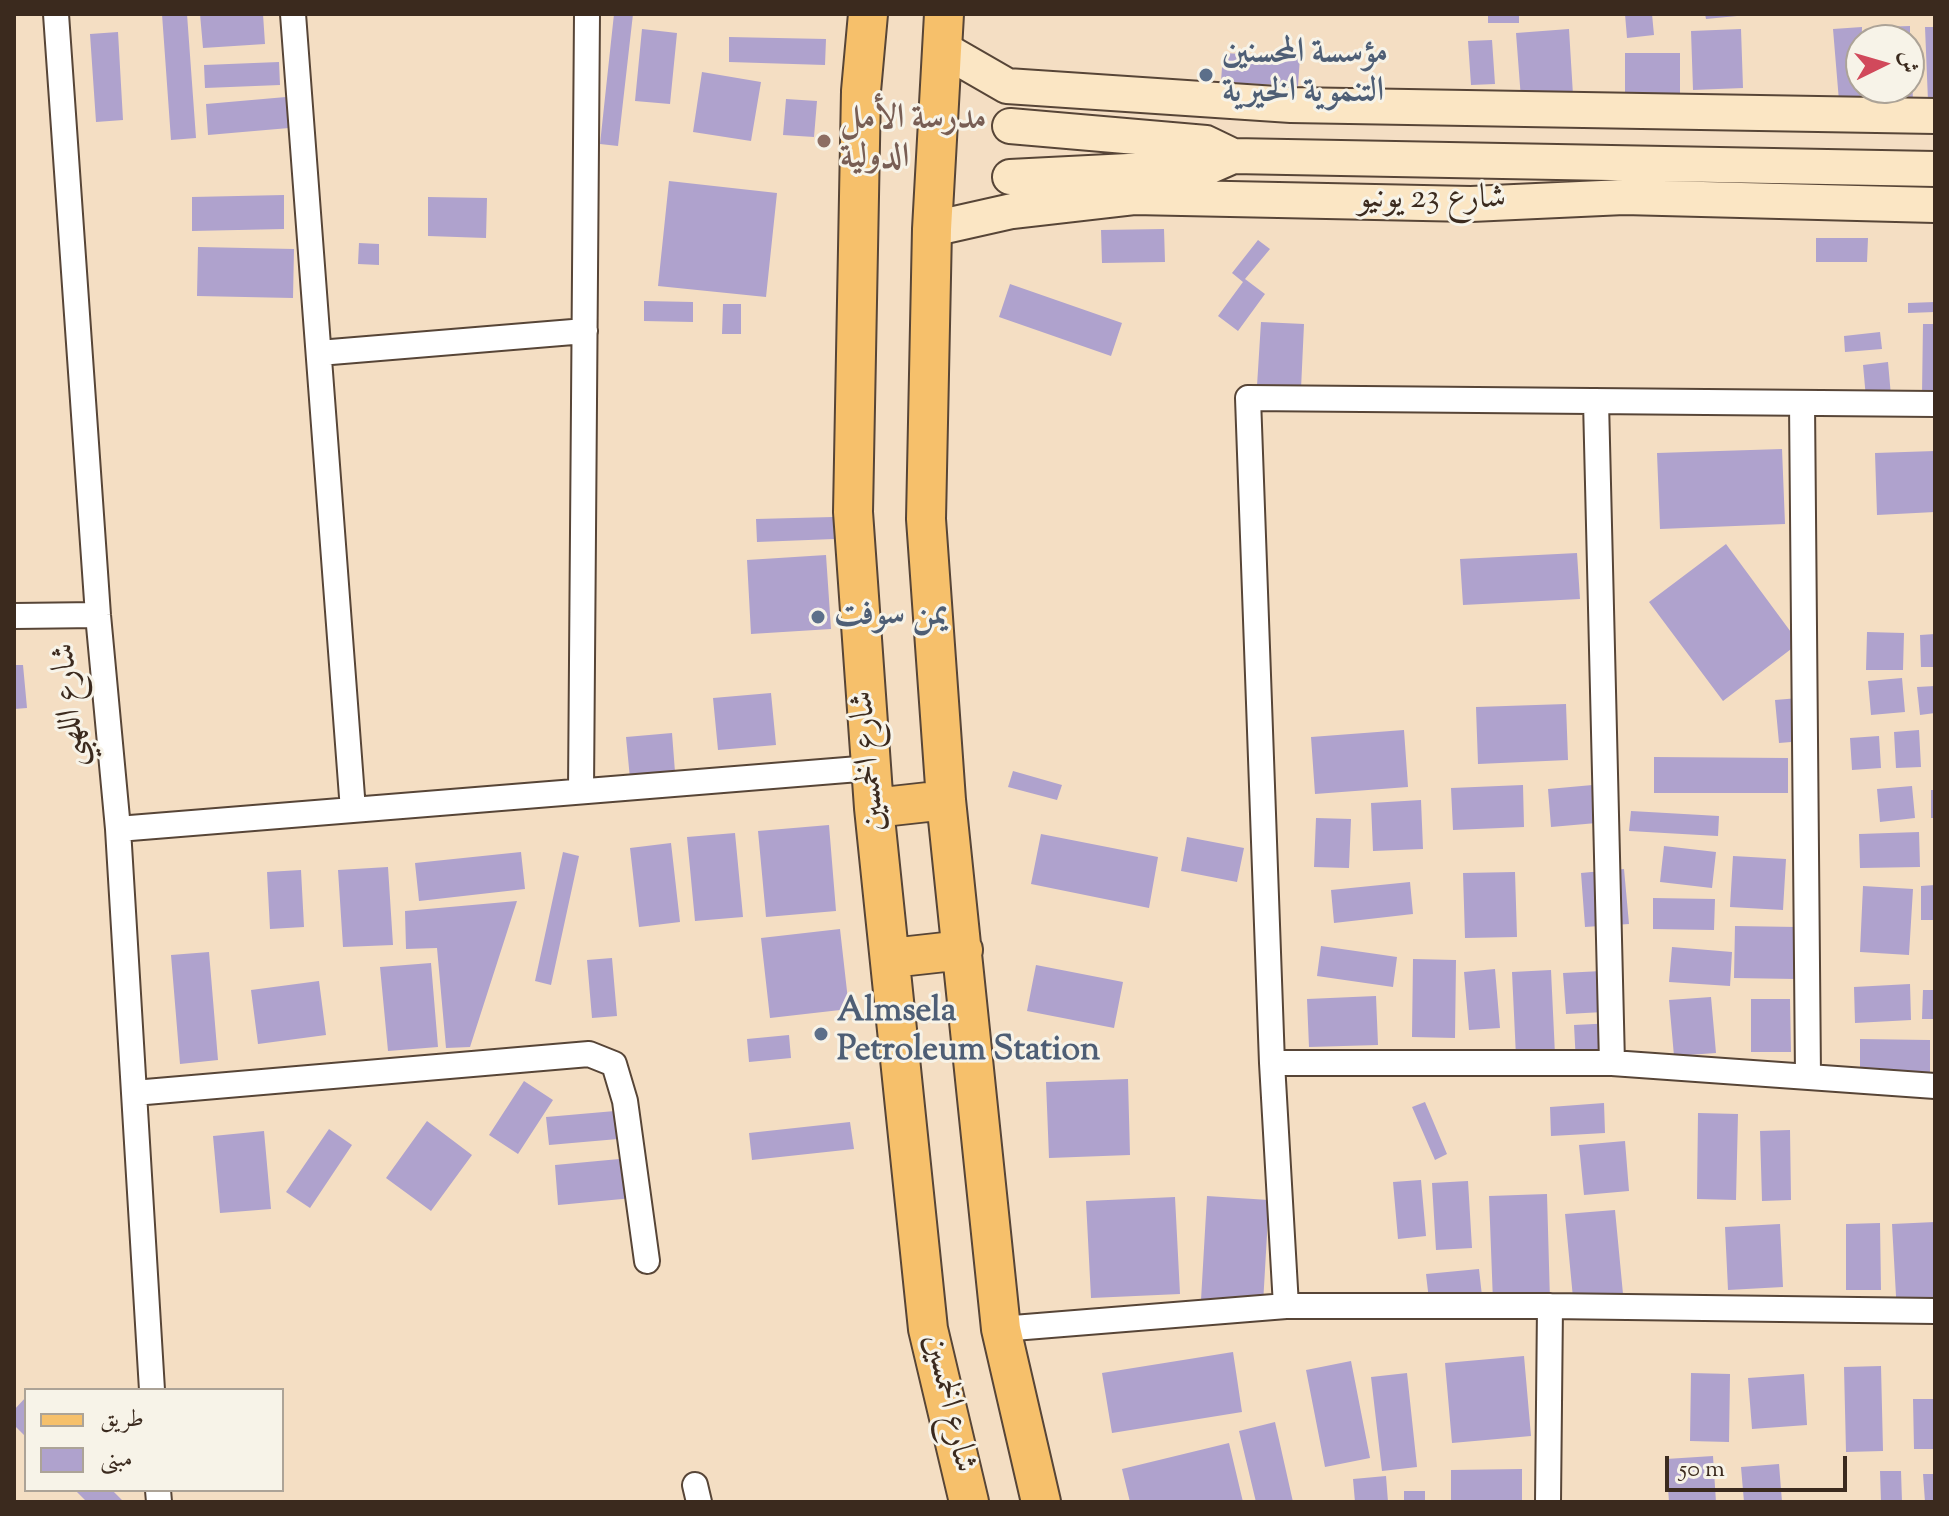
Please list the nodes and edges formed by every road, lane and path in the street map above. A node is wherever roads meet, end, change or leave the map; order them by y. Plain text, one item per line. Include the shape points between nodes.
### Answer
1 (56, 14) edge
2 (293, 14) edge
3 (587, 14) edge
4 (868, 14) edge
5 (943, 31) edge
6 (1007, 86) junction
7 (1935, 116) edge
8 (1010, 126) junction
9 (1233, 156) junction
10 (1935, 169) edge
11 (1010, 177) junction
12 (1935, 205) edge
13 (1012, 211) junction
14 (932, 229) junction
15 (585, 331) junction
16 (319, 353) junction
17 (1596, 401) junction
18 (1802, 403) junction
19 (1935, 404) edge
20 (98, 615) junction
21 (14, 616) edge
22 (871, 768) junction
23 (581, 791) junction
24 (946, 800) junction
25 (874, 808) junction
26 (353, 810) junction
27 (118, 829) junction
28 (963, 950) junction
29 (891, 958) junction
30 (1272, 1063) junction
31 (1612, 1063) junction
32 (1808, 1076) junction
33 (1935, 1086) edge
34 (134, 1093) junction
35 (647, 1261) dead end
36 (1286, 1306) junction
37 (1550, 1306) junction
38 (1935, 1311) edge
39 (1001, 1329) junction
40 (152, 1388) edge
41 (969, 1502) edge
42 (1041, 1502) edge
43 (1548, 1502) edge

1 - 20 street, شارع اللهبي
2 - 16 street
3 - 15 street
4 - 22 main road, شارع الخمسين via 861,91 853,512
5 - 6 street
5 - 14 main road, شارع الخمسين
6 - 7 street via 1291,105
6 - 8 street
8 - 9 street via 1206,143
8 - 11 street
9 - 10 street
9 - 11 street via 1208,167
11 - 13 street
12 - 13 street, شارع 23 يونيو via 1624,197 1471,204 1134,197
13 - 14 street, شارع 23 يونيو
14 - 24 main road, شارع الخمسين via 926,519
15 - 16 street
15 - 23 street
16 - 26 street
17 - 18 street
17 - 30 street via 1248,398
17 - 31 street
18 - 19 street
18 - 32 street
20 - 21 street
20 - 27 street, شارع اللهبي
22 - 23 street
22 - 25 main road, شارع الخمسين
23 - 26 street
24 - 25 main road
24 - 28 main road, شارع الخمسين
25 - 29 main road, شارع الخمسين
26 - 27 street
27 - 34 street, شارع اللهبي
28 - 29 main road
28 - 39 main road, شارع الخمسين
29 - 41 main road, شارع الخمسين via 928,1329
30 - 31 street
30 - 36 street
31 - 32 street
32 - 33 street
34 - 35 street via 589,1054 614,1064 625,1101
34 - 40 street, شارع اللهبي
36 - 37 street
36 - 39 street
37 - 38 street
37 - 43 street
39 - 42 main road, شارع الخمسين

